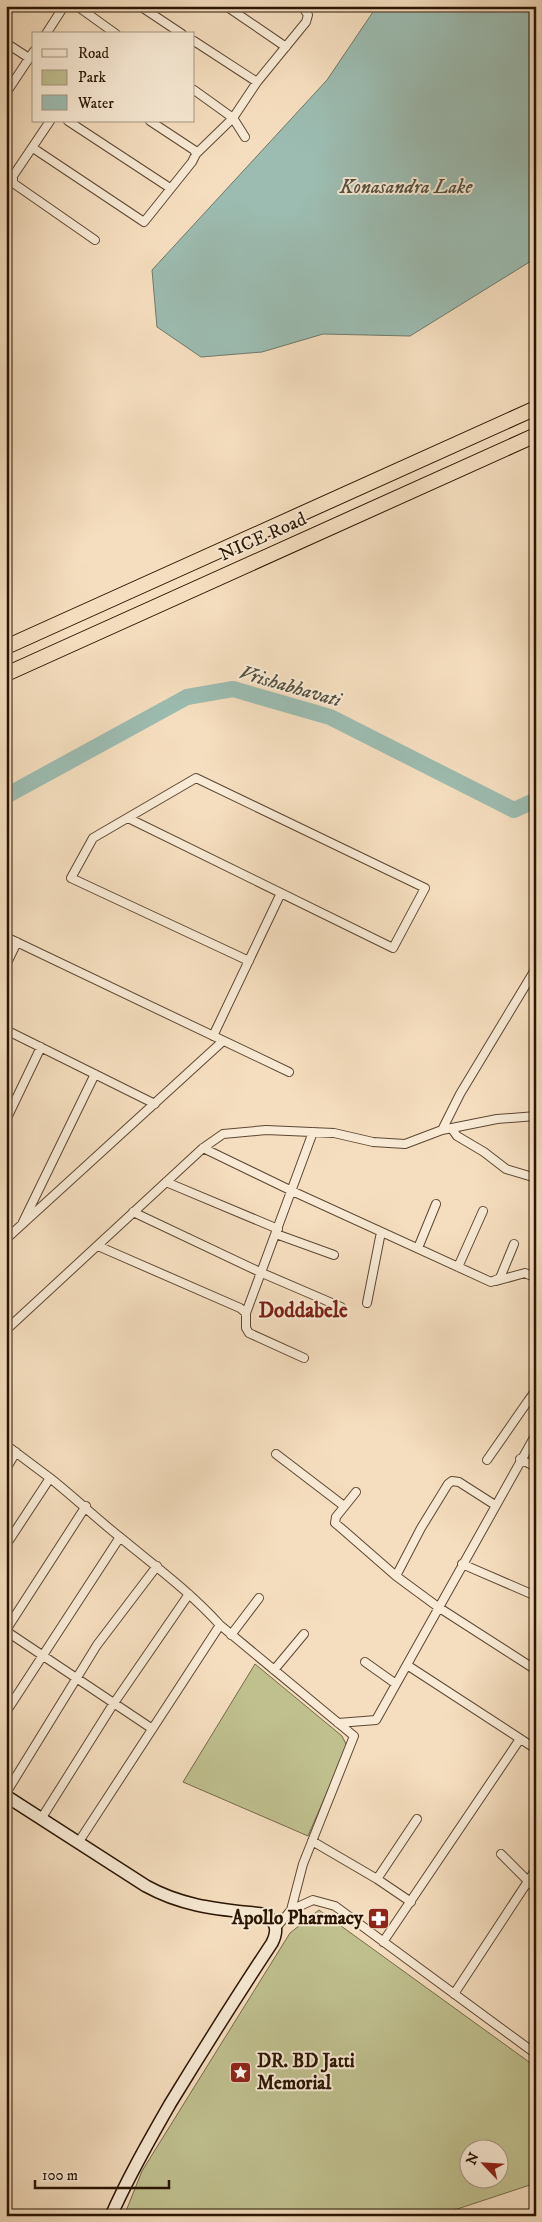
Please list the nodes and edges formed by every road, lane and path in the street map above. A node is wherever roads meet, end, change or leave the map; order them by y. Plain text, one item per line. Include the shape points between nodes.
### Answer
1 (64, 6) edge
2 (77, 6) edge
3 (140, 6) edge
4 (226, 6) edge
5 (302, 6) edge
6 (47, 32) edge
7 (111, 32) edge
8 (179, 32) edge
9 (195, 42) edge
10 (6, 43) edge
11 (286, 47) junction
12 (32, 54) edge
13 (29, 58) junction
14 (258, 82) junction
15 (195, 91) edge
16 (6, 93) edge
17 (233, 118) junction
18 (49, 122) edge
19 (70, 122) edge
20 (152, 122) edge
21 (246, 136) dead end
22 (32, 148) junction
23 (196, 154) junction
24 (170, 188) junction
25 (94, 240) dead end
26 (536, 408) edge
27 (536, 435) edge
28 (6, 647) edge
29 (6, 674) edge
30 (128, 818) junction
31 (281, 893) junction
32 (6, 937) edge
33 (17, 942) junction
34 (249, 961) junction
35 (6, 965) edge
36 (536, 968) edge
37 (6, 1030) edge
38 (213, 1036) junction
39 (223, 1041) junction
40 (42, 1047) junction
41 (289, 1072) dead end
42 (95, 1074) junction
43 (155, 1104) junction
44 (536, 1116) edge
45 (6, 1120) edge
46 (452, 1129) junction
47 (442, 1130) junction
48 (313, 1132) junction
49 (203, 1148) junction
50 (536, 1178) edge
51 (166, 1182) junction
52 (292, 1191) junction
53 (436, 1204) dead end
54 (133, 1212) junction
55 (483, 1212) dead end
56 (21, 1226) junction
57 (277, 1231) junction
58 (381, 1232) junction
59 (6, 1240) edge
60 (514, 1244) dead end
61 (98, 1246) junction
62 (418, 1248) junction
63 (334, 1255) dead end
64 (458, 1267) junction
65 (262, 1273) junction
66 (536, 1278) edge
67 (496, 1281) junction
68 (367, 1303) dead end
69 (342, 1307) dead end
70 (246, 1313) junction
71 (6, 1330) edge
72 (304, 1358) dead end
73 (536, 1390) edge
74 (532, 1402) edge
75 (536, 1434) edge
76 (6, 1445) edge
77 (16, 1452) junction
78 (276, 1454) dead end
79 (520, 1459) junction
80 (487, 1460) dead end
81 (536, 1467) edge
82 (6, 1469) edge
83 (50, 1478) junction
84 (356, 1492) dead end
85 (495, 1505) junction
86 (86, 1506) junction
87 (344, 1506) junction
88 (120, 1537) junction
89 (6, 1546) edge
90 (462, 1564) junction
91 (157, 1566) junction
92 (396, 1576) junction
93 (189, 1594) junction
94 (536, 1596) edge
95 (259, 1598) dead end
96 (438, 1607) junction
97 (220, 1625) junction
98 (6, 1631) edge
99 (304, 1634) dead end
100 (231, 1635) junction
101 (43, 1656) junction
102 (365, 1662) dead end
103 (407, 1665) junction
104 (274, 1670) junction
105 (536, 1670) edge
106 (76, 1678) junction
107 (396, 1684) junction
108 (114, 1703) junction
109 (6, 1712) edge
110 (338, 1724) junction
111 (152, 1728) junction
112 (520, 1739) junction
113 (536, 1749) edge
114 (6, 1795) edge
115 (41, 1819) junction
116 (417, 1819) dead end
117 (312, 1841) junction
118 (78, 1843) junction
119 (501, 1854) dead end
120 (536, 1868) edge
121 (378, 1879) junction
122 (528, 1881) junction
123 (536, 1889) edge
124 (411, 1902) junction
125 (291, 1910) junction
126 (276, 1928) junction
127 (383, 1942) junction
128 (454, 1994) junction
129 (536, 2054) edge
130 (111, 2216) edge

1 - 6 street
2 - 7 street
3 - 8 street
4 - 11 street
5 - 11 street via 308,15 306,22
9 - 14 street
10 - 13 street
11 - 14 street
12 - 13 street
13 - 16 street
14 - 17 street
15 - 17 street
17 - 21 street
17 - 23 street
18 - 22 street
19 - 24 street
20 - 23 street
22 - 24 street via 144,222
22 - 25 street via 13,176 13,183
23 - 24 street
26 - 28 highway, NICE Road
27 - 29 highway, NICE Road
30 - 31 street
30 - 31 street via 196,778 424,888 393,948
30 - 34 street via 93,838 71,878
31 - 34 street
32 - 33 street
33 - 35 street
33 - 38 street
34 - 38 street
36 - 47 street
37 - 40 street
38 - 39 street
39 - 41 street
39 - 43 street
40 - 42 street
40 - 45 street
42 - 43 street
42 - 56 street
43 - 56 street
44 - 46 street via 497,1119
46 - 47 street
46 - 50 street via 457,1136 506,1169
47 - 48 street via 405,1144
48 - 49 street via 266,1130 223,1134
48 - 52 street
49 - 51 street
49 - 52 street
51 - 54 street
51 - 57 street
52 - 57 street
52 - 58 street
53 - 62 street
54 - 61 street
54 - 65 street
55 - 64 street
56 - 59 street
57 - 63 street
57 - 65 street
58 - 62 street
58 - 68 street
60 - 67 street
61 - 70 street
61 - 71 street
62 - 64 street
64 - 67 street via 491,1282
65 - 69 street
65 - 70 street
66 - 67 street via 525,1273
70 - 72 street via 249,1333
73 - 74 street
74 - 80 street
75 - 79 street
76 - 77 street
77 - 82 street
77 - 83 street
78 - 87 street
79 - 81 street
79 - 85 street
83 - 86 street
83 - 89 street
84 - 87 street
85 - 90 street
85 - 92 street via 460,1482 452,1481 421,1528
86 - 88 street
86 - 98 street
87 - 92 street via 335,1522
88 - 91 street
88 - 101 street
90 - 94 street
90 - 96 street
91 - 93 street
91 - 106 street
92 - 96 street
93 - 97 street
93 - 108 street
95 - 100 street
96 - 103 street
96 - 105 street
97 - 100 street
97 - 111 street
98 - 101 street
99 - 104 street
100 - 104 street
101 - 106 street
101 - 109 street
102 - 107 street
103 - 107 street
103 - 112 street
104 - 110 street
106 - 108 street
106 - 114 street
107 - 110 street via 376,1720
108 - 111 street
108 - 115 street
110 - 117 street via 354,1736
111 - 118 street
112 - 113 street
112 - 124 street
114 - 115 street
115 - 118 street
116 - 121 street
117 - 121 street
117 - 125 street
118 - 126 street via 167,1896 200,1907 262,1914 274,1921
119 - 122 street
120 - 122 street
121 - 124 street
122 - 123 street
122 - 128 street
124 - 127 street
125 - 126 street
125 - 127 street via 313,1900 335,1906
126 - 130 street via 272,1943 203,2049 138,2159
127 - 128 street
128 - 129 street

